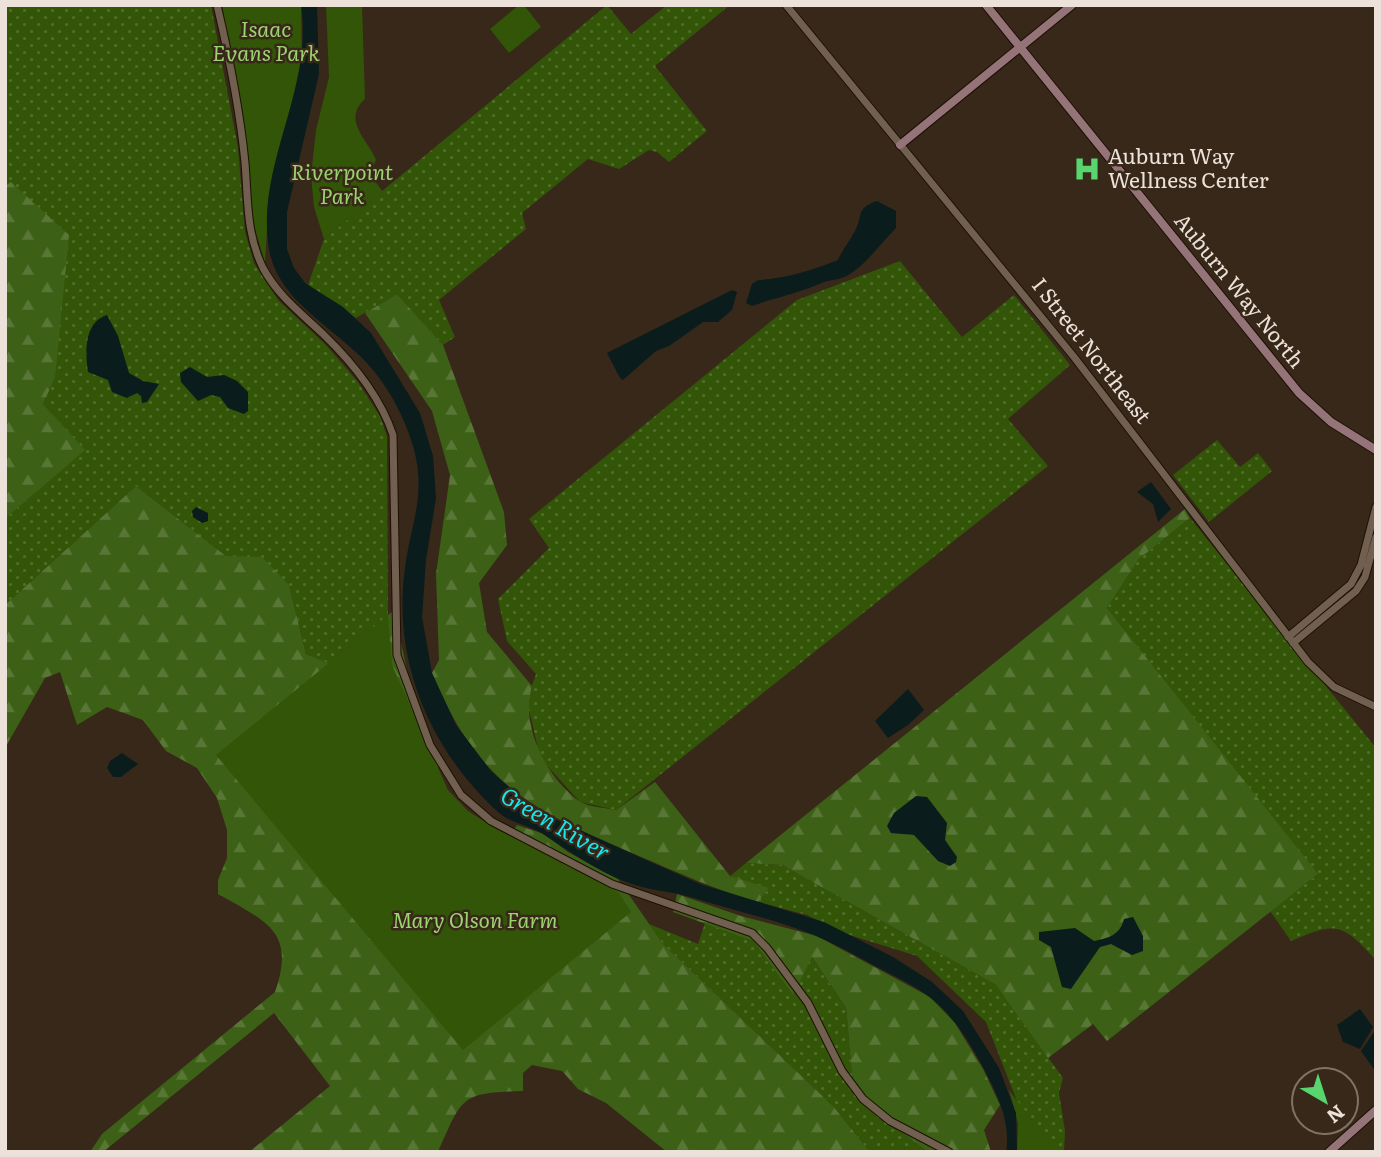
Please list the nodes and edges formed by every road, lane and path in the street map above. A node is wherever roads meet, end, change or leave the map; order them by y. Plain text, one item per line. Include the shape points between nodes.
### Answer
1 (217, 5) edge
2 (786, 5) edge
3 (986, 5) edge
4 (1072, 5) edge
5 (1020, 48) junction
6 (900, 145) junction
7 (1376, 450) edge
8 (1376, 507) edge
9 (1376, 537) edge
10 (1290, 640) junction
11 (1376, 707) edge
12 (1376, 1110) edge
13 (949, 1152) edge
14 (1329, 1152) edge

1 - 13 street via 243,148 250,231 259,261 282,296 361,377 385,413 393,435 397,655 440,766 471,806 491,821 620,887 756,936 815,1014 842,1071 863,1099 890,1121
2 - 6 street, I Street Northeast
3 - 5 main road, Auburn Way North
4 - 5 main road
5 - 6 main road
5 - 7 main road, Auburn Way North via 1306,401
6 - 10 street, I Street Northeast via 1073,355
8 - 10 street via 1352,584
9 - 10 street via 1356,591
10 - 11 street, I Street Northeast via 1334,687
12 - 14 main road

